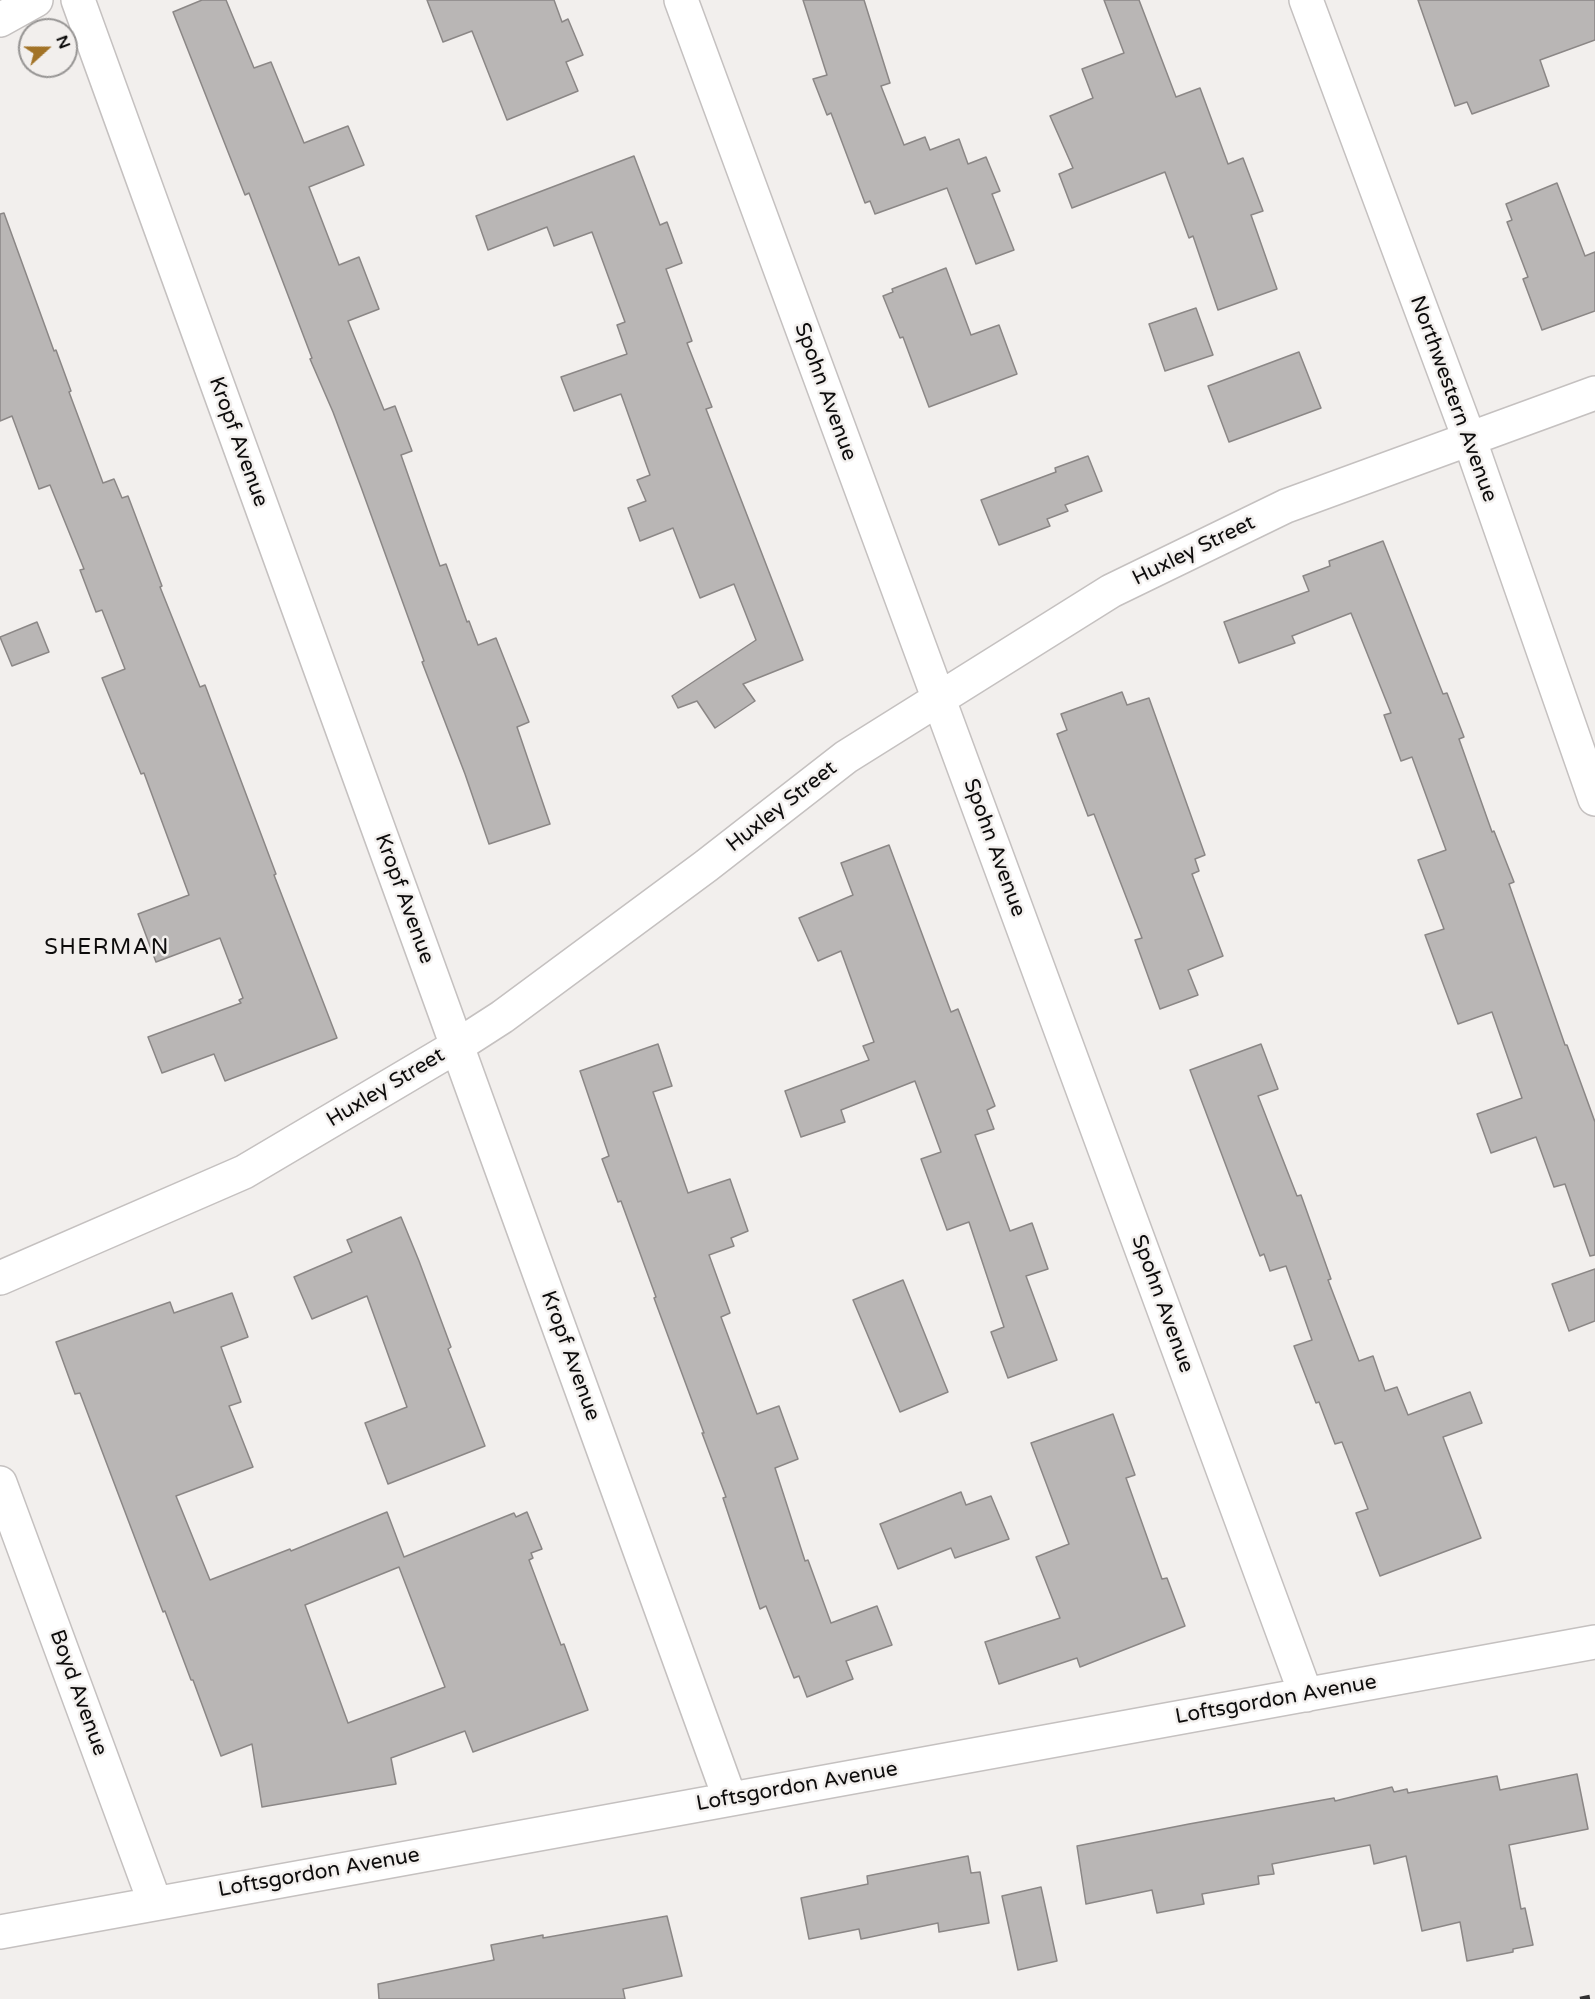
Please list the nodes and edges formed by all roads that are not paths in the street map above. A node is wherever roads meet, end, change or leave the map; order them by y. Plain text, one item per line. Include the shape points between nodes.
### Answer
1 (36, 0) edge
2 (78, 0) edge
3 (681, 0) edge
4 (1306, 0) edge
5 (0, 20) edge
6 (1595, 393) edge
7 (1469, 438) junction
8 (938, 698) junction
9 (1595, 799) edge
10 (457, 1046) junction
11 (0, 1278) edge
12 (0, 1483) edge
13 (1595, 1642) edge
14 (1306, 1695) junction
15 (730, 1799) junction
16 (155, 1903) junction
17 (0, 1932) edge

1 - 5 street
2 - 10 street, Kropf Avenue
3 - 8 street, Spohn Avenue
4 - 7 street, Northwestern Avenue
6 - 7 street, Huxley Street
7 - 8 street, Huxley Street via 1286,506 1111,591
7 - 9 street, Northwestern Avenue
8 - 10 street, Huxley Street via 846,757 706,866
8 - 14 street, Spohn Avenue
10 - 11 street, Huxley Street via 244,1172
10 - 15 street, Kropf Avenue
12 - 16 street, Boyd Avenue
13 - 14 street, Loftsgordon Avenue
14 - 15 street, Loftsgordon Avenue
15 - 16 street, Loftsgordon Avenue
16 - 17 street, Loftsgordon Avenue

